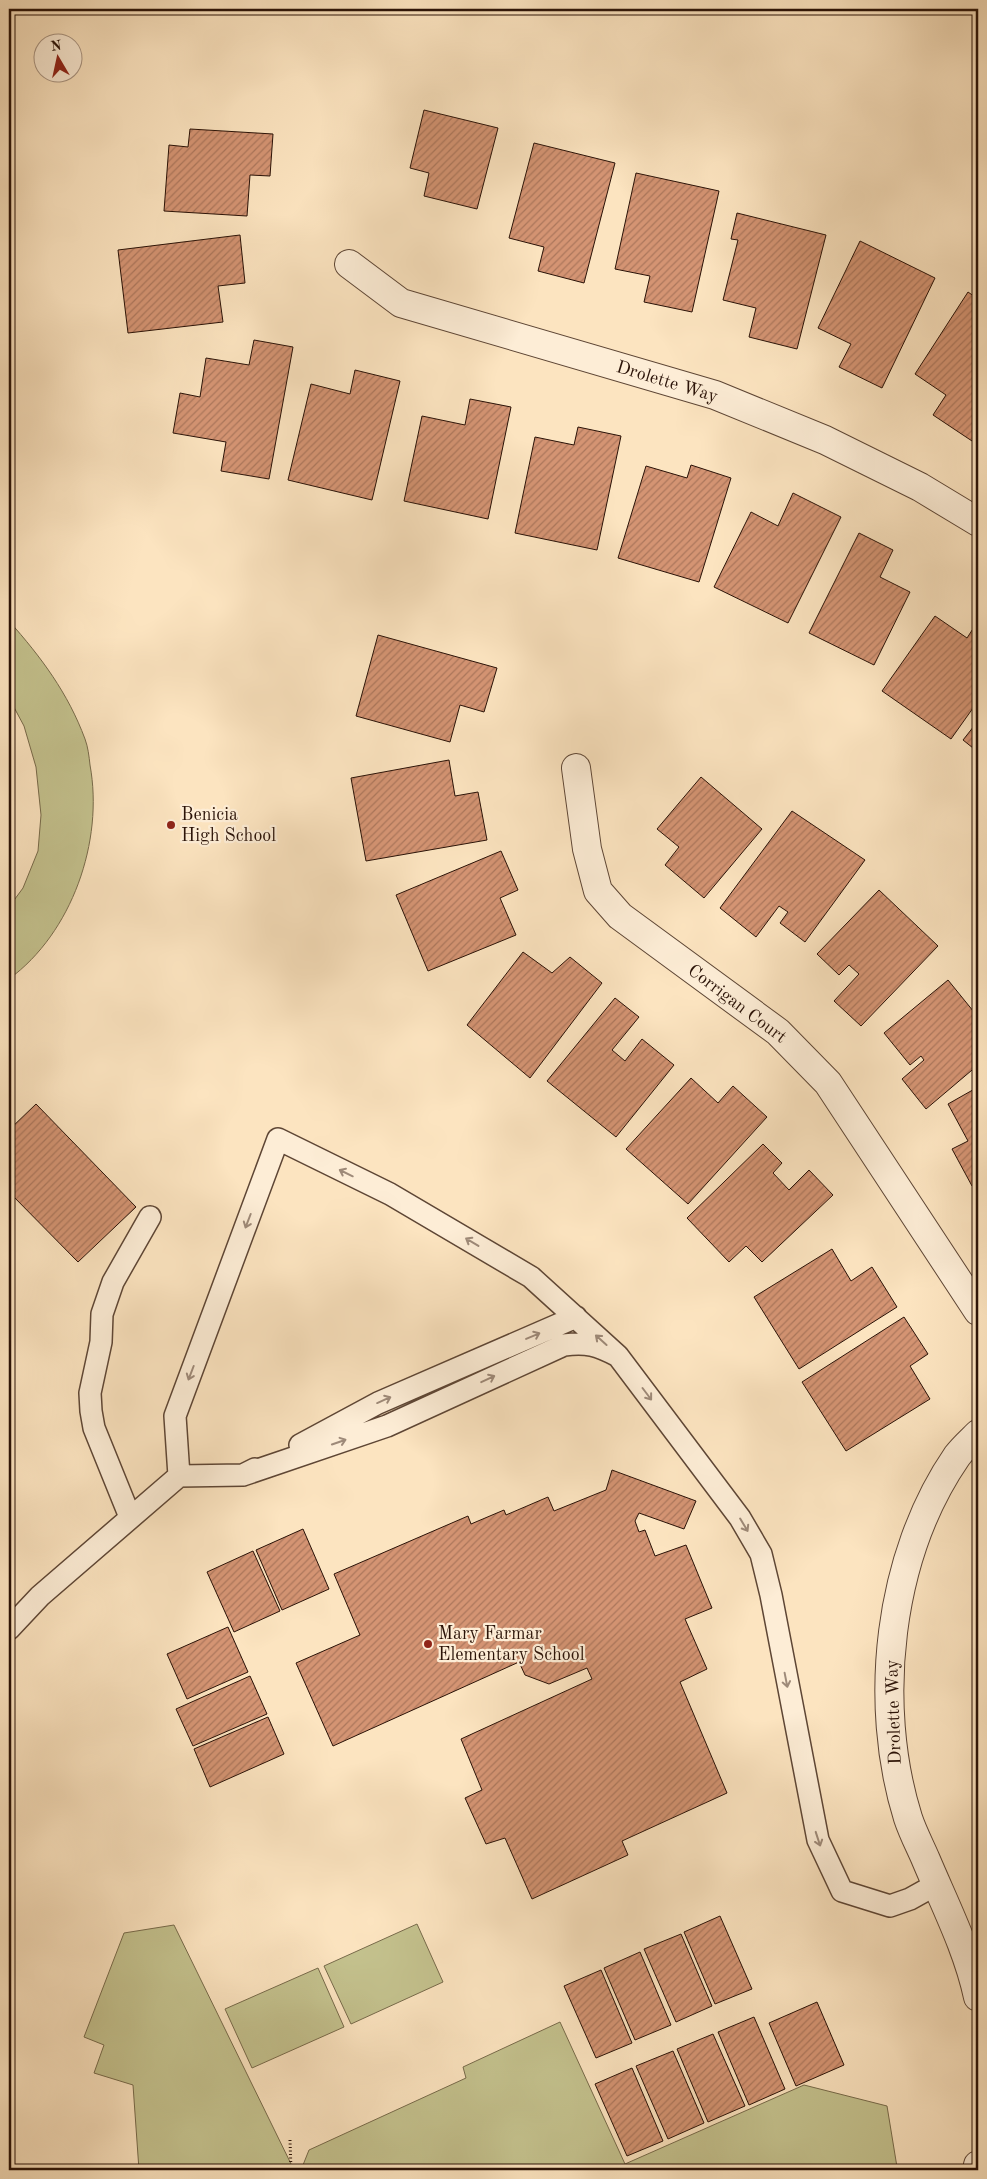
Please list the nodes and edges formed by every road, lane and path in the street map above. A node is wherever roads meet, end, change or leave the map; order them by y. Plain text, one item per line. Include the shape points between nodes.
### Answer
1 (350, 264) dead end
2 (978, 522) edge
3 (576, 768) dead end
4 (150, 1217) dead end
5 (978, 1311) edge
6 (576, 1317) junction
7 (618, 1356) junction
8 (978, 1434) edge
9 (243, 1475) junction
10 (179, 1476) junction
11 (130, 1517) junction
12 (9, 1629) edge
13 (937, 1884) junction
14 (978, 1998) edge
15 (290, 2140) dead end
16 (978, 2166) edge
17 (290, 2170) edge
18 (977, 2170) edge

1 - 2 street, Drolette Way via 402,303 715,395 770,417 920,487
3 - 5 street, Corrigan Court via 587,850 598,891 620,916 778,1032 828,1083
4 - 11 lane via 113,1282 102,1314 101,1342 90,1393 94,1428
7 -> 6 lane
9 -> 6 lane via 378,1403
6 -> 10 lane via 531,1277 390,1194 278,1139 175,1416
9 -> 7 lane via 387,1426 564,1345 598,1346
7 -> 13 lane via 740,1518 761,1554 818,1840 842,1891 890,1906
8 - 13 street, Drolette Way via 958,1455 929,1504 911,1548 892,1635 891,1707 895,1766 909,1820
9 - 10 lane
10 - 11 lane
11 - 12 lane via 40,1596
13 - 14 street, Drolette Way via 974,1977
15 - 17 path
16 - 18 street

